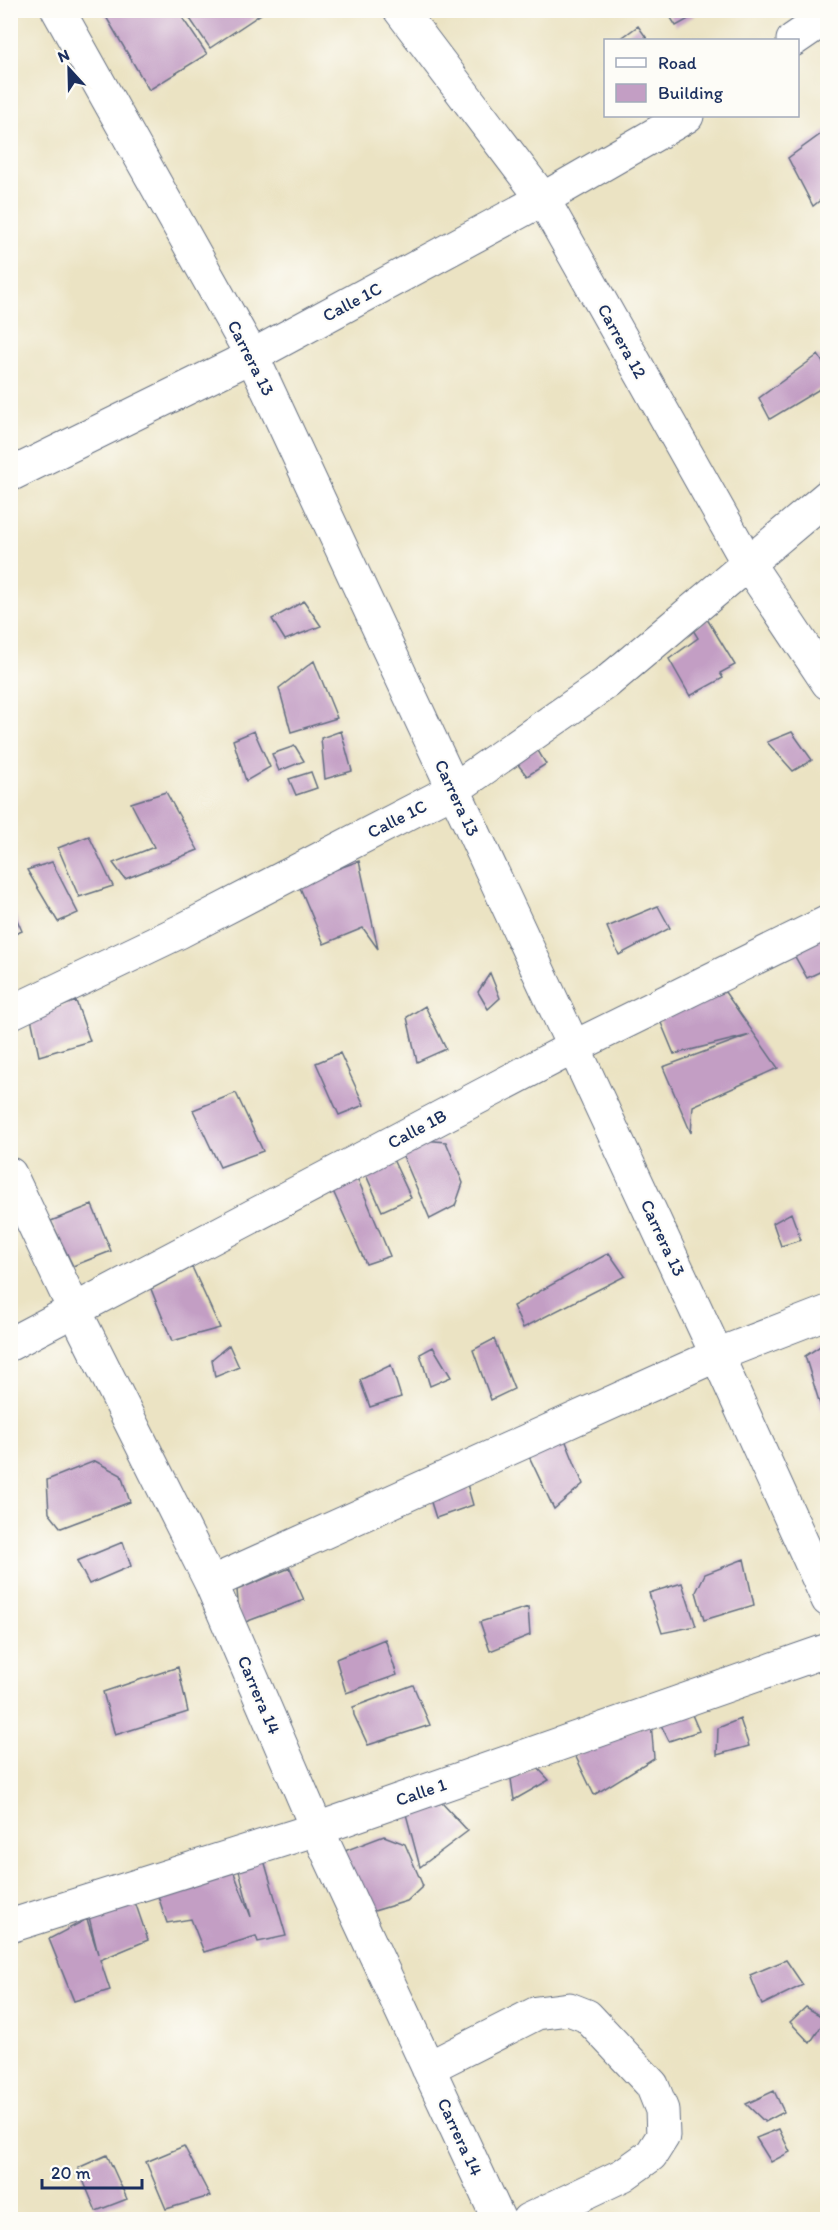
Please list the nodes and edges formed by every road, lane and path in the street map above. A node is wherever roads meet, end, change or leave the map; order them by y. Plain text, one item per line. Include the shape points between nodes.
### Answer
1 (58, 10) edge
2 (400, 10) edge
3 (828, 16) edge
4 (794, 39) edge
5 (685, 117) edge
6 (543, 199) junction
7 (252, 356) junction
8 (10, 475) edge
9 (828, 496) edge
10 (749, 565) junction
11 (828, 682) edge
12 (453, 790) junction
13 (828, 922) edge
14 (10, 1013) edge
15 (574, 1047) junction
16 (10, 1174) edge
17 (74, 1309) junction
18 (828, 1312) edge
19 (10, 1344) edge
20 (717, 1355) junction
21 (211, 1583) junction
22 (828, 1600) edge
23 (828, 1650) edge
24 (316, 1829) junction
25 (10, 1926) edge
26 (428, 2068) junction
27 (499, 2220) edge
28 (528, 2220) edge

1 - 7 street, Carrera 13
2 - 6 street, Carrera 12
3 - 4 street
5 - 6 street, Calle 1C
6 - 7 street, Calle 1C
6 - 10 street, Carrera 12
7 - 8 street, Calle 1C
7 - 12 street, Carrera 13
9 - 10 street, Calle 1C
10 - 11 street, Carrera 12
10 - 12 street, Calle 1C via 606,682
12 - 14 street, Calle 1C via 179,932
12 - 15 street, Carrera 13
13 - 15 street, Calle 1B
15 - 17 street, Calle 1B
15 - 20 street, Carrera 13
16 - 17 street, Carrera 14
17 - 19 street, Calle 1B
17 - 21 street, Carrera 14
18 - 20 street
20 - 21 street
20 - 22 street, Carrera 13
21 - 24 street, Carrera 14
23 - 24 street, Calle 1
24 - 25 street, Calle 1
24 - 26 street, Carrera 14
26 - 27 street, Carrera 14
26 - 28 street via 537,2013 569,2009 587,2016 652,2085 662,2110 663,2136 651,2155 622,2175

